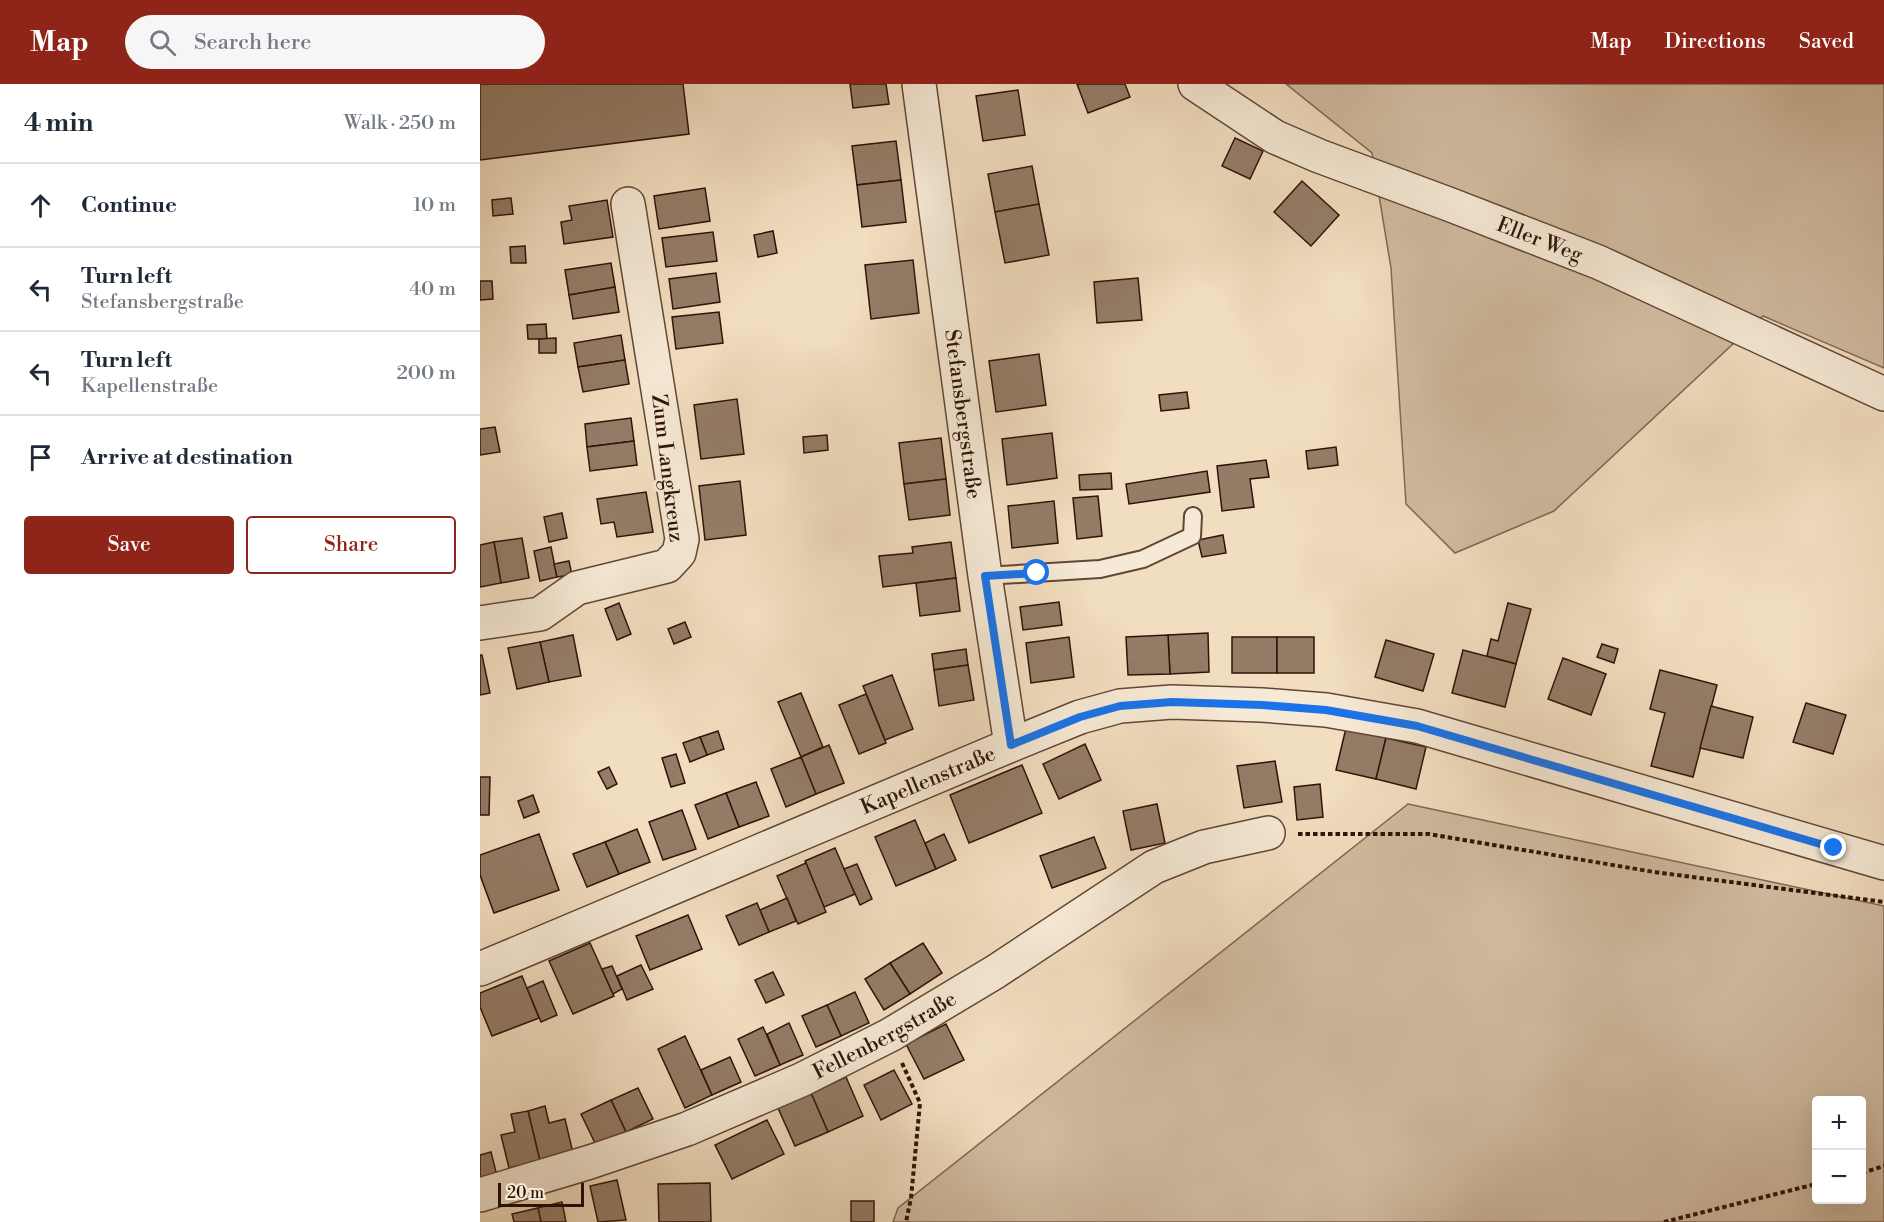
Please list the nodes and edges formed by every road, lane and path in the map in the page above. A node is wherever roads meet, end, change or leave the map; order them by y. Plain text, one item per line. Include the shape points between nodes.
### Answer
1 (919, 84) edge
2 (1195, 84) edge
3 (628, 204) dead end
4 (1884, 394) edge
5 (1193, 516) dead end
6 (985, 576) junction
7 (480, 623) edge
8 (1011, 745) junction
9 (1268, 833) joint
10 (1884, 862) edge
11 (1884, 902) edge
12 (480, 969) edge
13 (890, 1035) junction
14 (1884, 1166) edge
15 (1866, 1172) edge
16 (1812, 1185) edge
17 (480, 1194) edge
18 (906, 1222) edge
19 (1664, 1222) edge

1 - 6 street, Stefansbergstraße
2 - 4 street, Eller Weg via 1275,137 1598,262
3 - 7 street, Zum Langkreuz via 682,539 679,554 667,566 577,588 540,614
5 - 6 lane via 1192,536 1143,559 1100,569
6 - 8 street, Stefansbergstraße
8 - 10 street, Kapellenstraße via 1080,717 1120,706 1172,702 1326,710 1417,726
8 - 12 street, Kapellenstraße
9 - 11 path via 1429,834 1654,872
9 - 13 street, Fellenbergstraße via 1204,847 1154,867 995,972
13 - 17 street, Fellenbergstraße via 801,1080 687,1129
13 - 18 path via 920,1103
14 - 15 path
16 - 19 path

